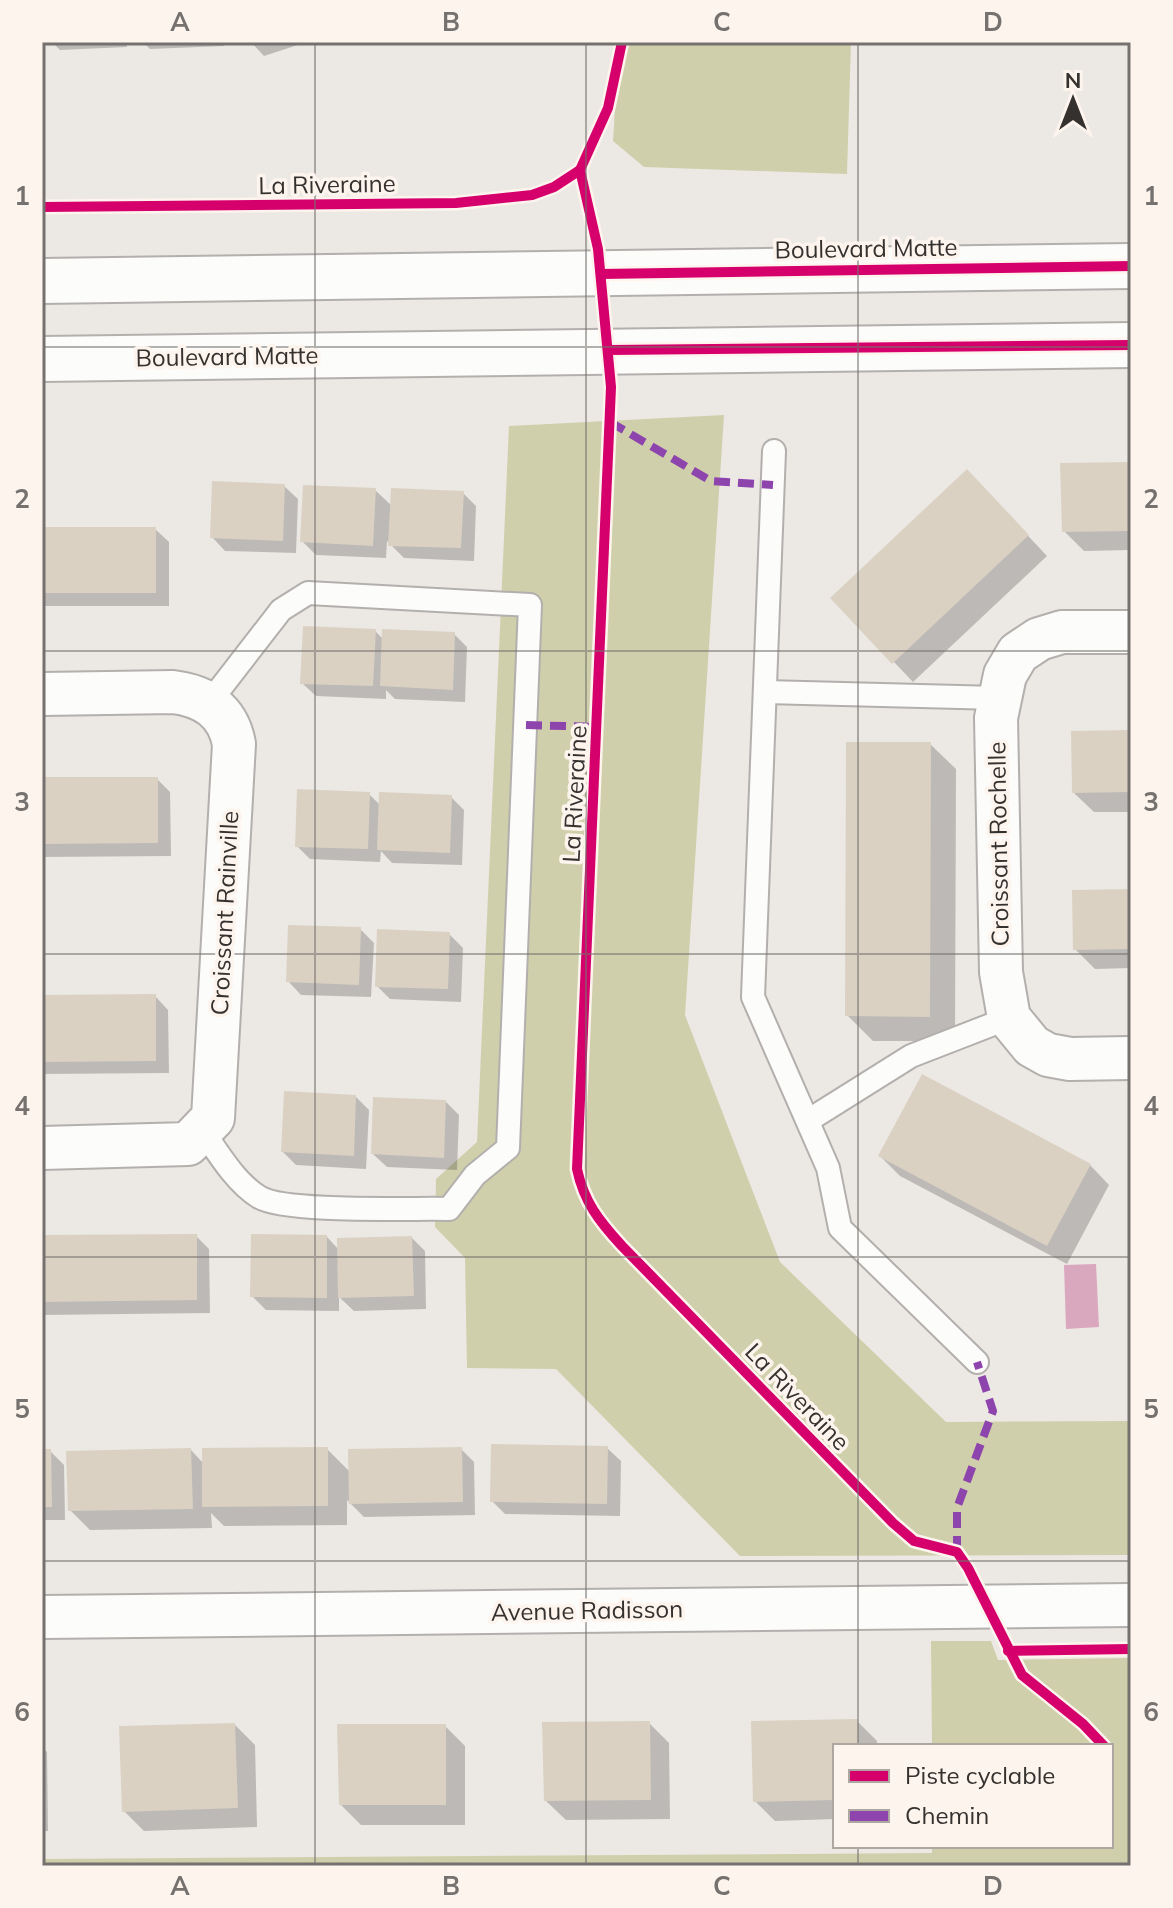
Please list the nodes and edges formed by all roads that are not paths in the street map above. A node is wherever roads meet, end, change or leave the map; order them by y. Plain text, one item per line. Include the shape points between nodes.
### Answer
1 (1131, 266) edge
2 (42, 281) edge
3 (1131, 345) edge
4 (42, 359) edge
5 (774, 451) dead end
6 (1131, 632) edge
7 (765, 692) junction
8 (42, 694) edge
9 (998, 698) junction
10 (209, 703) junction
11 (1009, 1018) junction
12 (1131, 1058) edge
13 (809, 1120) junction
14 (203, 1131) junction
15 (42, 1148) edge
16 (977, 1362) dead end
17 (1131, 1605) edge
18 (42, 1617) edge

1 - 2 main road, Boulevard Matte
3 - 4 main road, Boulevard Matte
5 - 7 lane
6 - 9 street, Croissant Rochelle via 1062,632 1039,639 1018,653
7 - 9 lane
7 - 13 lane via 753,997
8 - 10 street via 173,692
9 - 11 street, Croissant Rochelle via 1001,972
10 - 14 street, Croissant Rainville via 226,719 234,744 217,1099
10 - 14 lane via 281,610 308,593 530,605 508,1148 475,1175 449,1209 312,1207 260,1198
11 - 12 street via 1032,1046 1048,1055
11 - 13 lane via 911,1056
13 - 16 lane via 828,1168 840,1228
14 - 15 street via 188,1144 169,1147
17 - 18 street, Avenue Radisson

